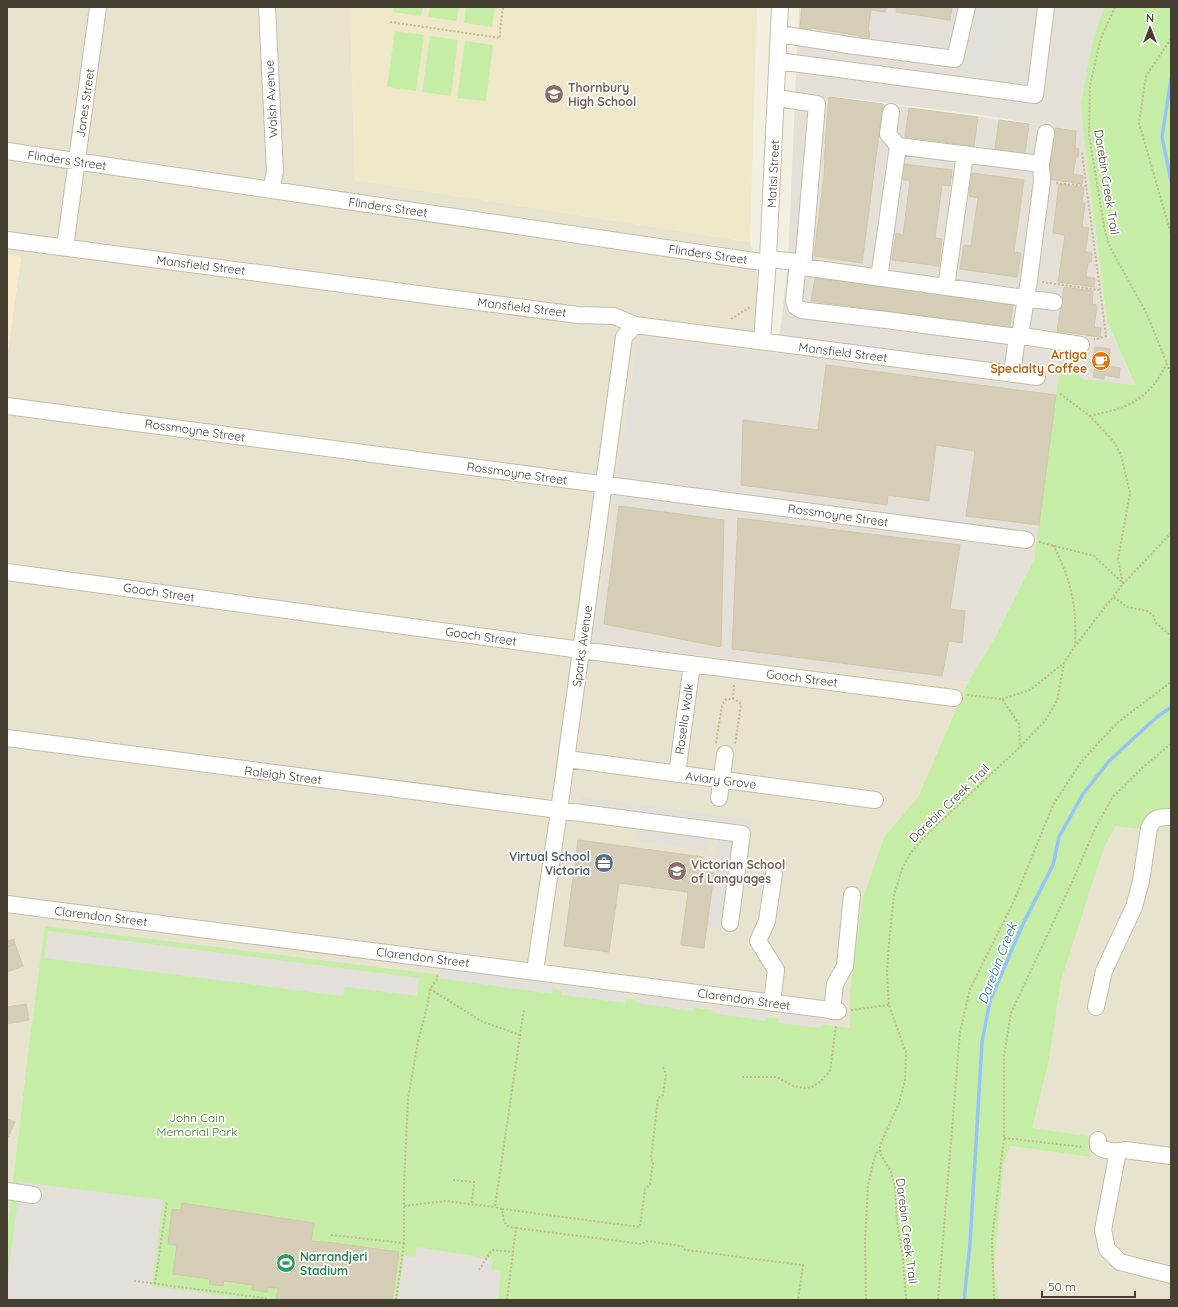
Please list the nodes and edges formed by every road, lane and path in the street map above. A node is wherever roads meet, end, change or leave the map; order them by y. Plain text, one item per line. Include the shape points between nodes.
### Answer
1 (98, 7) edge
2 (267, 7) edge
3 (503, 7) edge
4 (780, 7) edge
5 (967, 7) edge
6 (1046, 7) edge
7 (1116, 7) edge
8 (390, 22) dead end
9 (779, 34) junction
10 (1171, 39) edge
11 (778, 61) junction
12 (776, 98) junction
13 (891, 112) dead end
14 (1046, 133) dead end
15 (898, 146) junction
16 (7, 151) edge
17 (1082, 153) dead end
18 (965, 154) junction
19 (77, 162) junction
20 (1041, 164) junction
21 (1042, 181) junction
22 (1086, 186) junction
23 (271, 190) junction
24 (1171, 234) edge
25 (7, 240) edge
26 (65, 247) junction
27 (768, 261) junction
28 (801, 265) junction
29 (879, 278) junction
30 (1029, 280) junction
31 (946, 286) junction
32 (1099, 290) junction
33 (1026, 298) junction
34 (1054, 302) dead end
35 (750, 307) dead end
36 (731, 319) dead end
37 (635, 325) junction
38 (1017, 337) junction
39 (762, 341) junction
40 (1086, 342) joint
41 (1166, 363) junction
42 (1012, 374) junction
43 (1171, 374) edge
44 (1037, 378) dead end
45 (1060, 394) dead end
46 (7, 406) edge
47 (1090, 416) junction
48 (604, 484) junction
49 (1171, 533) edge
50 (1026, 540) joint
51 (1053, 545) junction
52 (7, 572) edge
53 (1123, 584) junction
54 (1114, 597) junction
55 (1171, 636) edge
56 (1075, 646) junction
57 (581, 650) junction
58 (1064, 663) junction
59 (692, 664) junction
60 (1171, 682) edge
61 (734, 684) dead end
62 (954, 698) joint
63 (733, 699) junction
64 (1002, 699) junction
65 (7, 738) edge
66 (1171, 744) edge
67 (1020, 747) junction
68 (725, 749) junction
69 (567, 759) junction
70 (676, 774) junction
71 (722, 780) junction
72 (720, 798) dead end
73 (875, 800) dead end
74 (559, 811) junction
75 (1171, 817) edge
76 (774, 874) dead end
77 (852, 895) dead end
78 (7, 904) edge
79 (730, 923) dead end
80 (440, 959) junction
81 (535, 971) junction
82 (430, 989) junction
83 (772, 1003) junction
84 (889, 1005) junction
85 (1096, 1007) dead end
86 (524, 1008) dead end
87 (835, 1011) junction
88 (520, 1035) junction
89 (663, 1067) dead end
90 (742, 1077) dead end
91 (1004, 1138) junction
92 (1099, 1145) joint
93 (880, 1150) junction
94 (1118, 1151) junction
95 (1171, 1156) edge
96 (453, 1180) dead end
97 (7, 1190) edge
98 (33, 1195) dead end
99 (167, 1201) dead end
100 (472, 1204) junction
101 (404, 1206) junction
102 (495, 1207) junction
103 (502, 1209) junction
104 (516, 1228) junction
105 (331, 1235) dead end
106 (404, 1243) junction
107 (514, 1252) junction
108 (479, 1270) dead end
109 (1171, 1275) edge
110 (134, 1281) dead end
111 (155, 1284) junction
112 (268, 1300) edge
113 (396, 1300) edge
114 (507, 1300) edge
115 (798, 1300) edge
116 (866, 1300) edge
117 (906, 1300) edge
118 (938, 1300) edge
119 (994, 1300) edge

1 - 19 street, Jones Street
2 - 23 street, Walsh Avenue via 275,172
3 - 8 path via 500,38
4 - 9 street, Matisi Street
5 - 9 street via 955,59
6 - 11 street via 1035,95
7 - 41 path, Darebin Creek Trail via 1101,38 1090,85 1089,135 1104,231 1110,247 1147,314
9 - 11 street, Matisi Street
10 - 24 path via 1146,76 1138,123
11 - 12 street, Matisi Street
12 - 27 street, Matisi Street
12 - 28 street via 817,104
13 - 15 street via 888,134
14 - 20 street
15 - 18 street
15 - 29 street
16 - 19 street, Flinders Street
17 - 22 path
18 - 20 street
18 - 31 street
19 - 23 street, Flinders Street
19 - 26 street, Jones Street
20 - 21 street
21 - 22 path
21 - 30 street
22 - 32 path
23 - 27 street, Flinders Street
25 - 26 street, Mansfield Street
26 - 37 street, Mansfield Street via 578,315 614,316
27 - 28 street, Flinders Street
27 - 39 street, Matisi Street
28 - 29 street, Flinders Street
28 - 38 street via 794,301 796,307 801,310
29 - 31 street, Flinders Street
30 - 32 path
30 - 33 street
31 - 33 street, Flinders Street
32 - 40 path via 1106,336
33 - 34 street, Flinders Street
33 - 38 street via 1021,329
35 - 36 path
37 - 39 street, Mansfield Street
37 - 48 street, Sparks Avenue via 624,337
38 - 40 street
38 - 42 street
39 - 42 street, Mansfield Street
41 - 43 path, Darebin Creek Trail
41 - 47 path via 1152,388 1139,398 1123,407
42 - 44 street, Mansfield Street
45 - 47 path
46 - 48 street, Rossmoyne Street
47 - 53 path via 1114,442 1123,462 1130,493 1118,559
48 - 50 street, Rossmoyne Street
48 - 57 street, Sparks Avenue
49 - 53 path, Darebin Creek Trail
50 - 51 path
51 - 53 path via 1094,556
51 - 56 path via 1072,590 1076,621
52 - 57 street, Gooch Street
53 - 54 path, Darebin Creek Trail
54 - 55 path via 1127,607 1147,611 1153,615 1156,623
54 - 56 path, Darebin Creek Trail
56 - 58 path, Darebin Creek Trail
57 - 59 street, Gooch Street
57 - 69 street, Sparks Avenue
58 - 64 path via 1030,690
58 - 67 path, Darebin Creek Trail via 1057,702 1045,721
59 - 62 street, Gooch Street
59 - 70 street, Rosella Walk
60 - 118 path via 1116,723 1082,762 1053,805 1014,901 970,989 960,1032
61 - 63 path
62 - 64 path via 963,695
63 - 68 path via 741,704
63 - 68 path via 726,699 722,705
64 - 67 path via 1019,724
65 - 74 street, Raleigh Street
66 - 91 path via 1143,766 1112,798 1095,829 1011,1014 1004,1056
67 - 84 path, Darebin Creek Trail via 923,838 902,869 894,895 889,943
68 - 71 street
69 - 70 street, Aviary Grove
69 - 74 street, Sparks Avenue
70 - 71 street, Aviary Grove
71 - 72 street
71 - 73 street, Aviary Grove
74 - 79 street, Raleigh Street via 742,834
74 - 81 street, Sparks Avenue
75 - 85 street via 1156,819 1149,828 1141,881 1134,907 1104,971
76 - 83 street via 767,921 758,940 776,970
77 - 87 street via 845,966 835,984
78 - 80 street, Clarendon Street
80 - 81 street, Clarendon Street
80 - 82 path via 437,979
81 - 83 street, Clarendon Street
82 - 88 path via 481,1021
82 - 101 path via 408,1099
83 - 87 street, Clarendon Street
84 - 87 path
84 - 93 path, Darebin Creek Trail via 906,1053 905,1080 899,1103
86 - 88 path
87 - 90 path via 830,1071 820,1082 804,1088 776,1078
88 - 102 path
89 - 103 path via 666,1074 663,1095 658,1098 651,1158 653,1163 650,1184 645,1189 640,1227
91 - 92 path
91 - 119 path via 992,1240
92 - 94 street
93 - 116 path via 874,1160 868,1185 865,1241
93 - 117 path, Darebin Creek Trail via 895,1186
94 - 95 street
94 - 109 street via 1103,1230 1107,1249 1120,1262
96 - 100 path via 474,1182
97 - 98 street
99 - 111 path
100 - 101 path via 445,1201
100 - 102 path
101 - 106 path
102 - 103 path
103 - 104 path via 504,1222 509,1227
104 - 107 path
104 - 115 path via 642,1244 646,1241 682,1246 685,1250 803,1265
105 - 106 path
106 - 113 path
107 - 108 path via 492,1250
107 - 114 path
110 - 111 path
111 - 112 path

